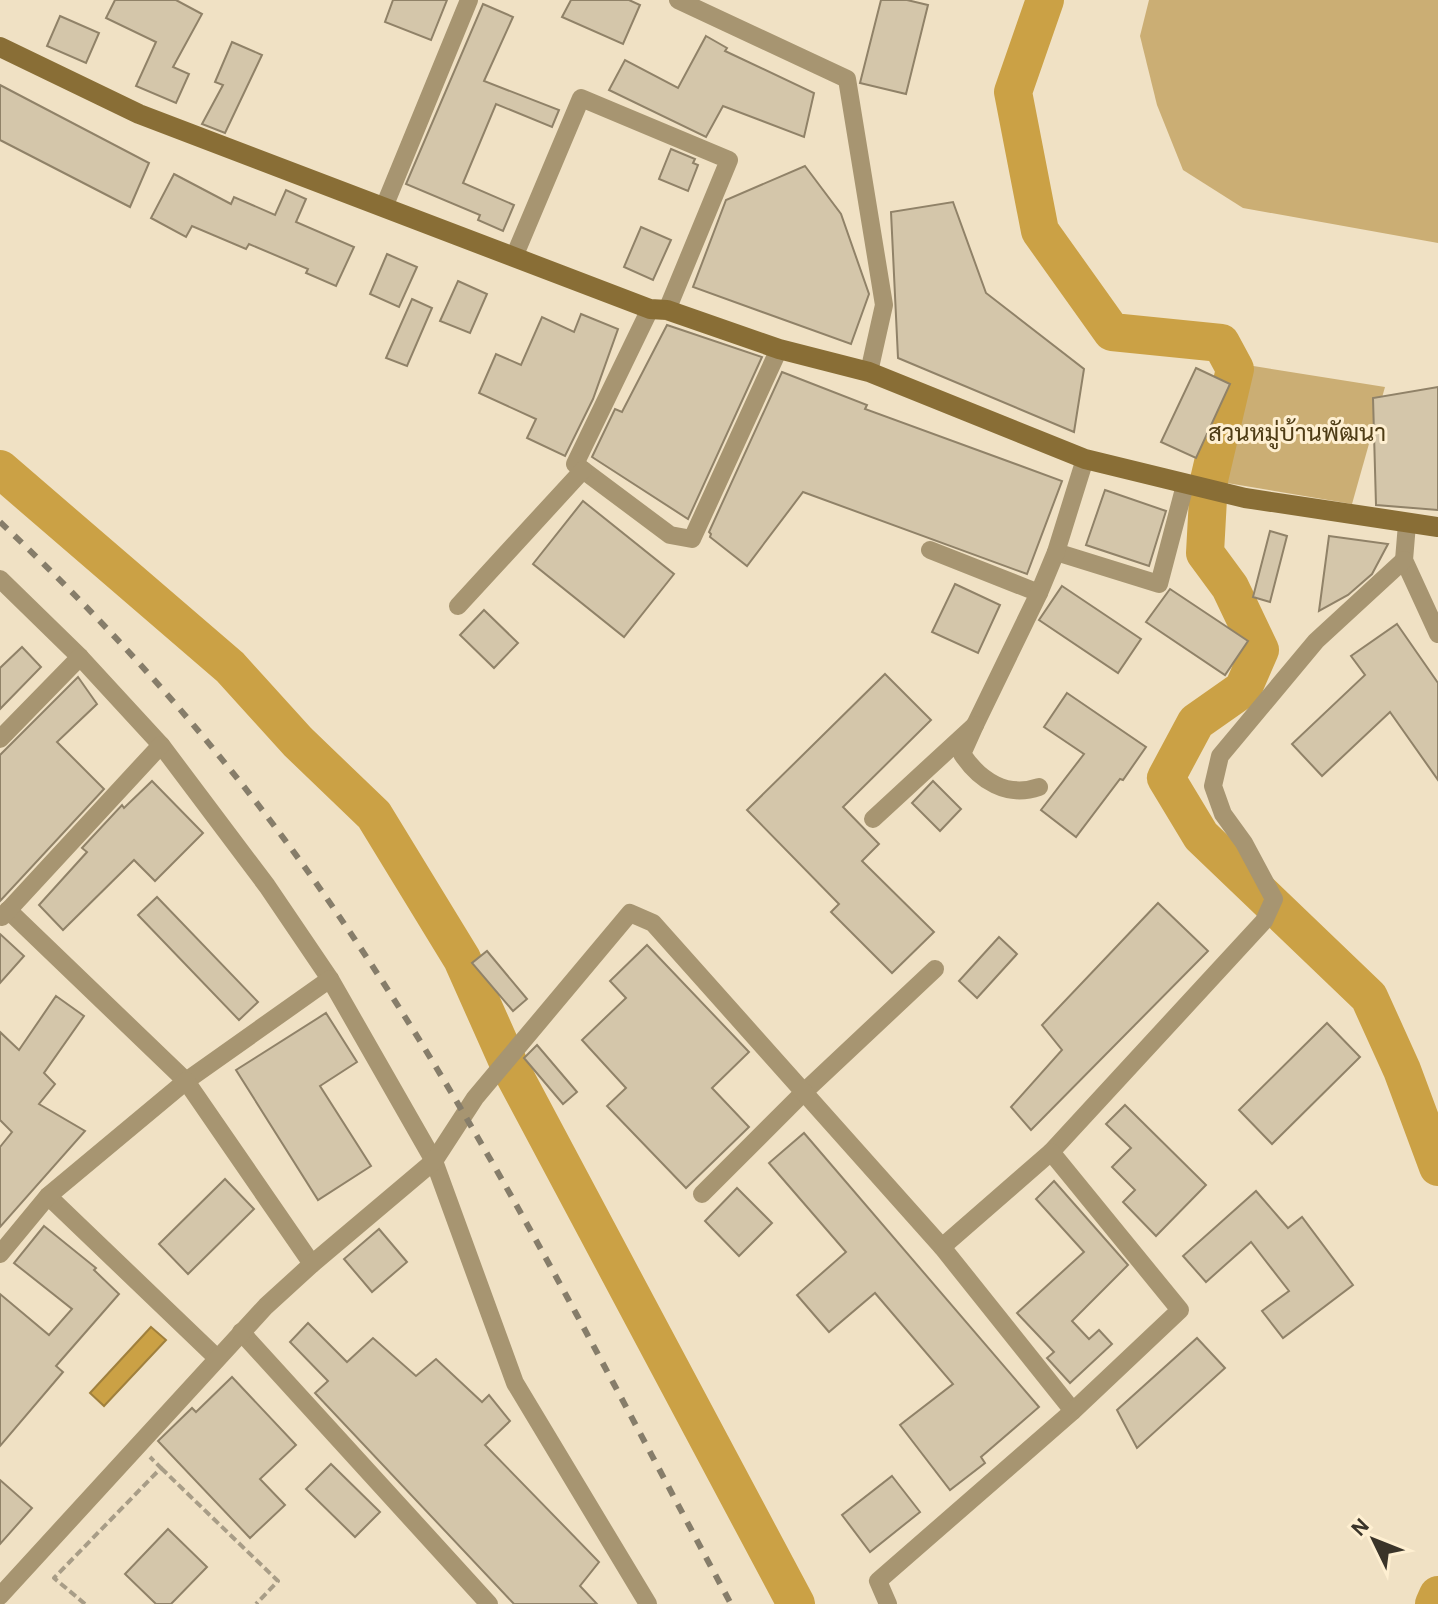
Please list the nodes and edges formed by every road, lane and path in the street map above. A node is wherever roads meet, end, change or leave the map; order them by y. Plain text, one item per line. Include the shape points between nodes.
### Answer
1 (469, 0) edge
2 (678, 0) edge
3 (0, 47) edge
4 (384, 207) junction
5 (514, 257) junction
6 (658, 309) junction
7 (779, 349) junction
8 (869, 372) junction
9 (1085, 459) junction
10 (583, 470) junction
11 (1189, 486) junction
12 (1407, 524) junction
13 (1438, 527) edge
14 (930, 550) dead end
15 (1056, 552) junction
16 (1404, 560) junction
17 (0, 579) edge
18 (1039, 593) junction
19 (458, 606) dead end
20 (1438, 634) edge
21 (80, 657) junction
22 (975, 725) junction
23 (0, 739) edge
24 (161, 745) junction
25 (1039, 787) dead end
26 (873, 819) dead end
27 (4, 914) edge
28 (935, 969) dead end
29 (330, 979) junction
30 (186, 1081) junction
31 (804, 1092) junction
32 (1051, 1152) junction
33 (434, 1161) junction
34 (702, 1194) dead end
35 (48, 1196) junction
36 (942, 1247) junction
37 (0, 1254) edge
38 (312, 1264) junction
39 (241, 1332) junction
40 (217, 1358) junction
41 (1073, 1411) junction
42 (138, 1445) junction
43 (161, 1468) junction
44 (0, 1596) edge
45 (85, 1604) edge
46 (256, 1604) edge
47 (489, 1604) edge
48 (648, 1604) edge
49 (888, 1604) edge

1 - 4 street
2 - 8 street via 847,79 884,305
3 - 4 street via 139,114
4 - 5 street
5 - 6 street
5 - 6 street via 581,98 729,160
6 - 7 street
6 - 10 street via 575,464
7 - 8 street
7 - 10 street via 692,539 670,535
8 - 9 street
9 - 11 street
9 - 15 street
10 - 19 street
11 - 12 street
11 - 15 street via 1159,584
12 - 13 street
12 - 16 street
14 - 18 street
15 - 18 street
16 - 20 street
16 - 32 street via 1316,641 1220,756 1213,786 1223,814 1274,899 1266,917
17 - 21 street
18 - 22 street
21 - 23 street
21 - 24 street
22 - 25 street via 962,754 972,769 1005,790
22 - 26 street
24 - 27 street
24 - 29 street
27 - 30 street
28 - 31 street
29 - 30 street
29 - 33 street
30 - 35 street
30 - 38 street
31 - 33 street via 653,923 630,913 475,1098
31 - 34 street
31 - 36 street
32 - 36 street
32 - 41 street via 1180,1310
33 - 38 street
33 - 48 street via 515,1383
35 - 37 street
35 - 40 street
36 - 41 street
38 - 39 street
39 - 40 street
39 - 47 street
40 - 42 street
41 - 49 street via 878,1581
42 - 43 path
42 - 44 street
43 - 45 path via 54,1578
43 - 46 path via 278,1581

